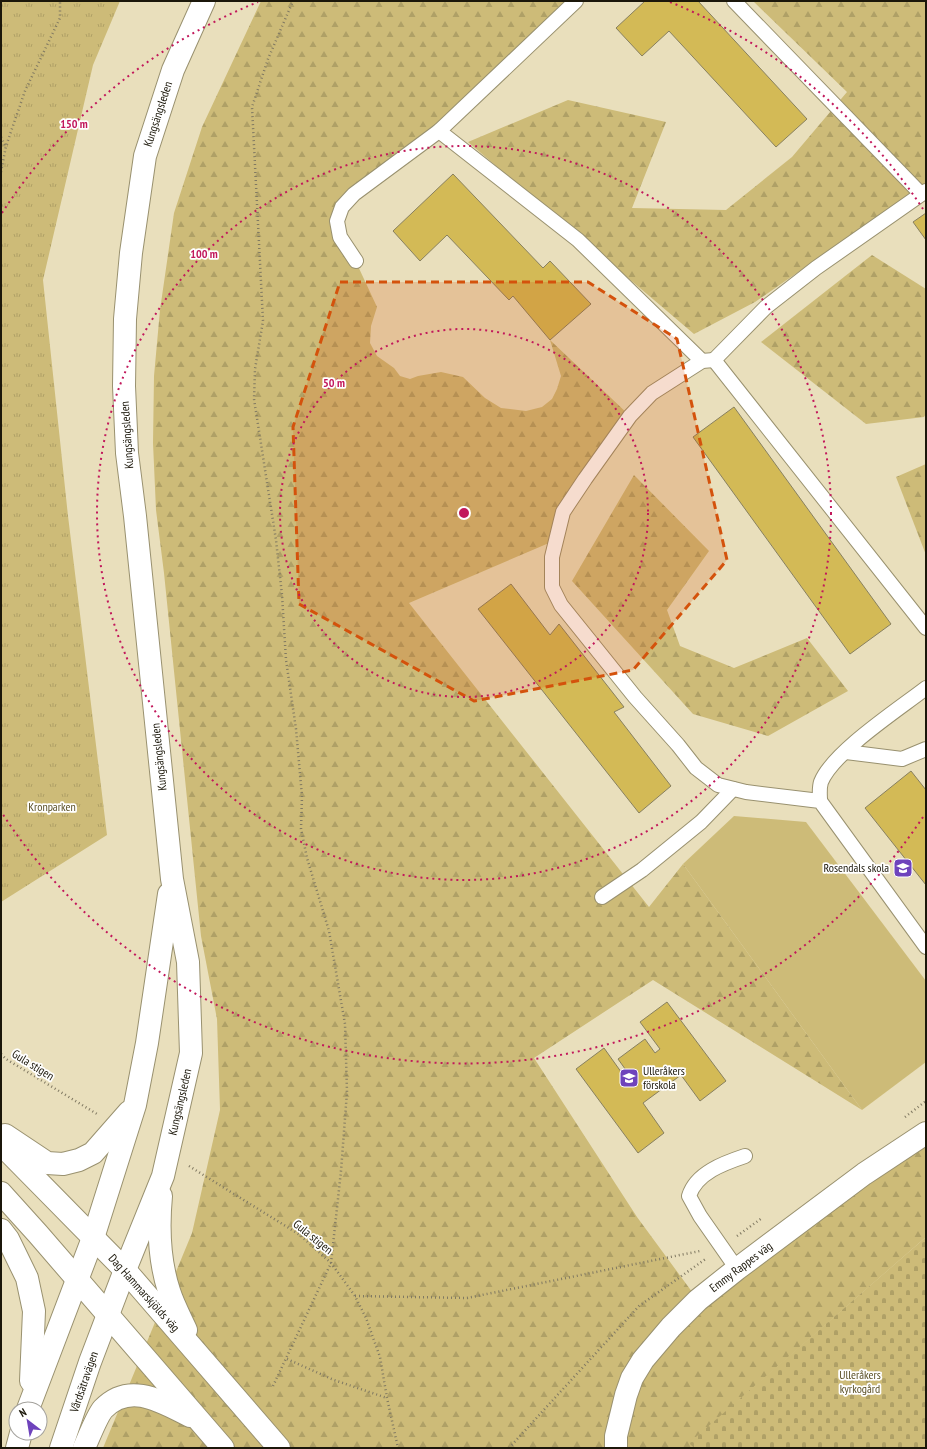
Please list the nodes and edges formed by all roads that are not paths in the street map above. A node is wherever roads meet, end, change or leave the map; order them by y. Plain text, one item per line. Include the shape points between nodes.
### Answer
1 (204, 1) edge
2 (576, 1) edge
3 (734, 1) edge
4 (439, 131) junction
5 (923, 193) edge
6 (356, 261) dead end
7 (708, 361) junction
8 (926, 628) edge
9 (926, 688) edge
10 (926, 749) edge
11 (846, 752) junction
12 (734, 789) junction
13 (820, 801) junction
14 (172, 879) junction
15 (602, 897) dead end
16 (926, 947) edge
17 (135, 1105) junction
18 (1, 1132) edge
19 (926, 1133) edge
20 (1, 1144) edge
21 (745, 1156) dead end
22 (163, 1176) junction
23 (1, 1192) edge
24 (1, 1230) edge
25 (93, 1238) junction
26 (737, 1269) junction
27 (125, 1270) junction
28 (77, 1279) junction
29 (108, 1316) junction
30 (196, 1352) junction
31 (29, 1401) edge
32 (31, 1401) edge
33 (199, 1421) junction
34 (62, 1448) edge
35 (84, 1448) edge
36 (223, 1448) edge
37 (279, 1448) edge
38 (616, 1448) edge

1 - 14 main road, Kungsängsleden via 173,70 145,156 131,253 125,319 124,386 127,452
2 - 4 lane
3 - 5 lane
4 - 6 lane via 354,194 342,207 337,221 340,237
4 - 7 lane via 578,240
5 - 7 lane via 816,268 766,307
7 - 8 lane
7 - 12 lane via 652,393 630,416 585,478 564,512 552,557 552,587 561,605 634,697 696,768 718,785
9 - 11 lane via 856,741
10 - 11 lane via 902,759
11 - 13 lane via 831,767 821,783
12 - 13 lane
12 - 15 lane via 701,822 642,870
13 - 16 lane
14 - 17 main road, Kungsängsleden
14 - 22 main road, Kungsängsleden via 188,962 191,1053
17 - 18 main road via 93,1153 63,1164 47,1163
17 - 25 main road, Kungsängsleden
19 - 26 main road, Emmy Rappes väg via 864,1174
20 - 25 main road, Dag Hammarskjölds väg
21 - 26 lane via 707,1173 689,1196
22 - 27 main road, Kungsängsleden
22 - 30 main road via 159,1217 160,1257 169,1291
23 - 28 main road
24 - 31 main road via 27,1278 34,1310
25 - 27 main road, Dag Hammarskjölds väg
25 - 28 main road, Kungsängsleden
26 - 38 main road, Emmy Rappes väg via 698,1300 643,1360 632,1378 626,1395 616,1436
27 - 29 main road, Kungsängsleden
27 - 30 main road, Dag Hammarskjölds väg
28 - 29 main road
28 - 32 main road
29 - 33 main road
29 - 34 main road, Vårdsätravägen
30 - 37 main road, Dag Hammarskjölds väg
33 - 35 main road via 158,1399 137,1394 119,1397 103,1410
33 - 36 main road

